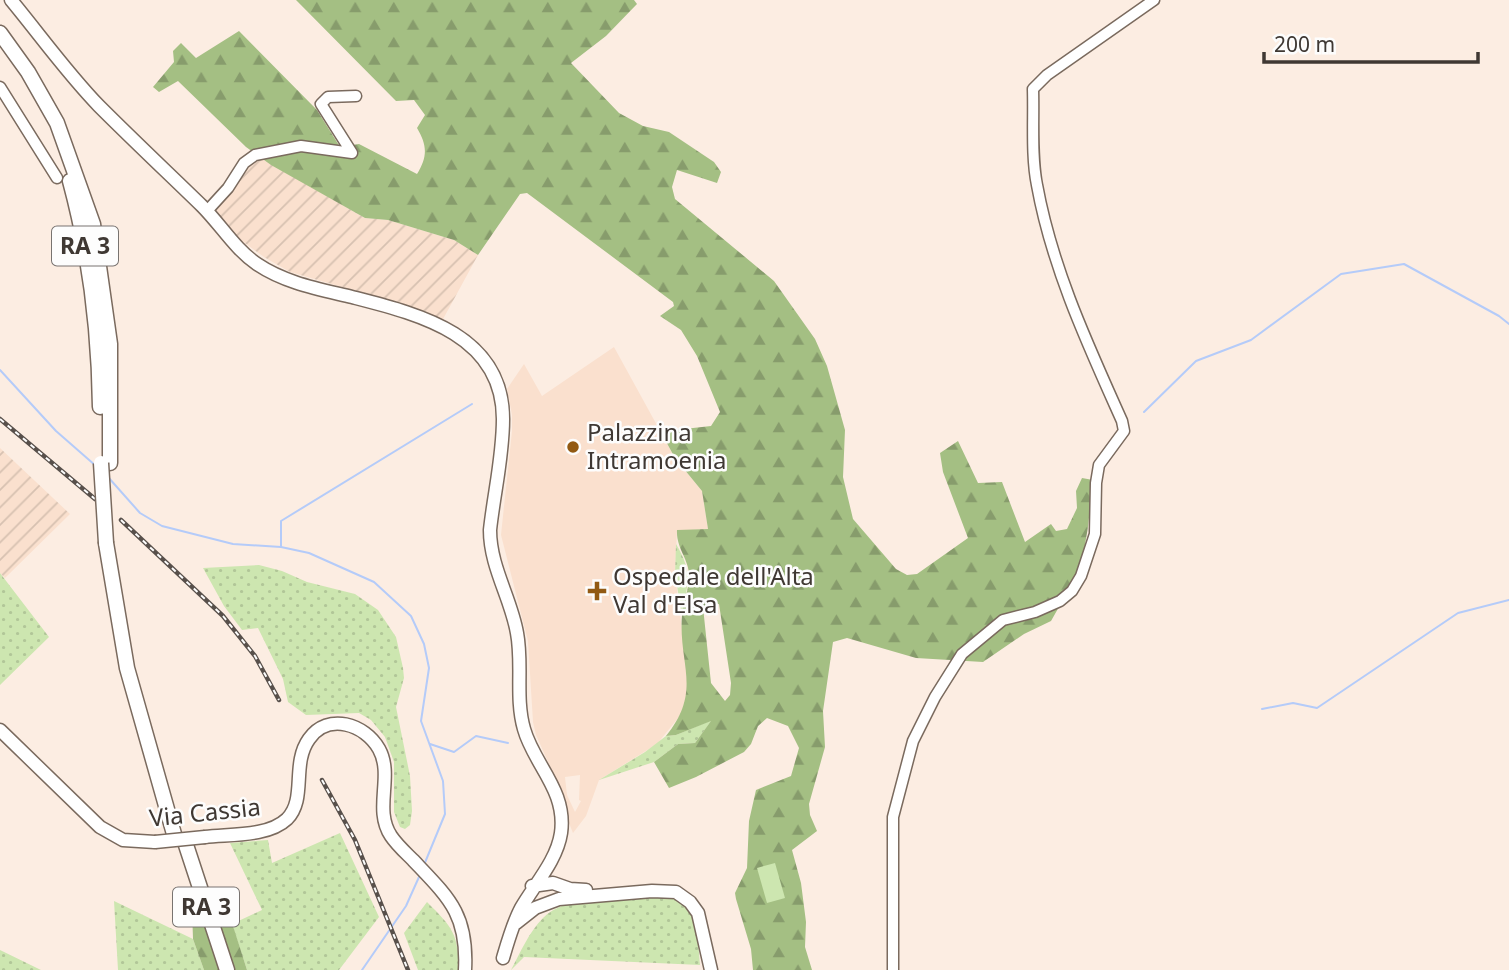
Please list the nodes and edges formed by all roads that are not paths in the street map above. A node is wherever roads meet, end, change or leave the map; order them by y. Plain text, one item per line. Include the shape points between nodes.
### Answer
1 (11, 0) edge
2 (1154, 0) edge
3 (0, 33) edge
4 (0, 48) edge
5 (0, 87) edge
6 (356, 96) dead end
7 (57, 178) dead end
8 (207, 211) junction
9 (105, 463) junction
10 (495, 496) junction
11 (0, 730) edge
12 (537, 754) junction
13 (553, 789) junction
14 (180, 840) junction
15 (547, 866) junction
16 (557, 884) junction
17 (535, 885) junction
18 (676, 892) junction
19 (512, 920) junction
20 (503, 964) edge
21 (217, 970) edge
22 (227, 970) edge
23 (465, 970) edge
24 (711, 970) edge
25 (893, 970) edge

1 - 8 main road via 98,104
2 - 25 street via 1046,75 1033,89 1036,183 1053,248 1124,431 1099,466 1094,534 1072,591 1060,601 1003,620 962,654 912,741 892,817
3 - 9 highway, RA 3 via 57,123 93,224 110,344
4 - 9 highway, RA 3 via 49,127 82,225 99,351
5 - 7 street
6 - 8 street via 328,97 321,104 352,153 301,146 255,155
8 - 10 main road via 256,264 288,280 422,317 474,349 491,372 502,407
9 - 14 highway, RA 3, bridge via 127,668
10 - 12 main road via 499,551 523,624 528,714
10 - 12 main road via 491,548 517,629 522,724
11 - 23 main road, Via Cassia, bridge via 100,827 123,840 155,842 264,830 280,824 295,808 300,754 309,737 329,725 355,726 380,751 385,766 382,811 387,830 460,918
12 - 13 main road
13 - 15 main road via 560,804 561,829
13 - 19 main road via 553,839
14 - 21 highway, RA 3
14 - 22 highway, RA 3
15 - 16 main road
15 - 17 main road
16 - 17 main road
16 - 18 main road via 579,890 659,886
17 - 19 main road
18 - 19 main road via 556,900
18 - 24 main road via 691,902 698,914
19 - 20 main road

